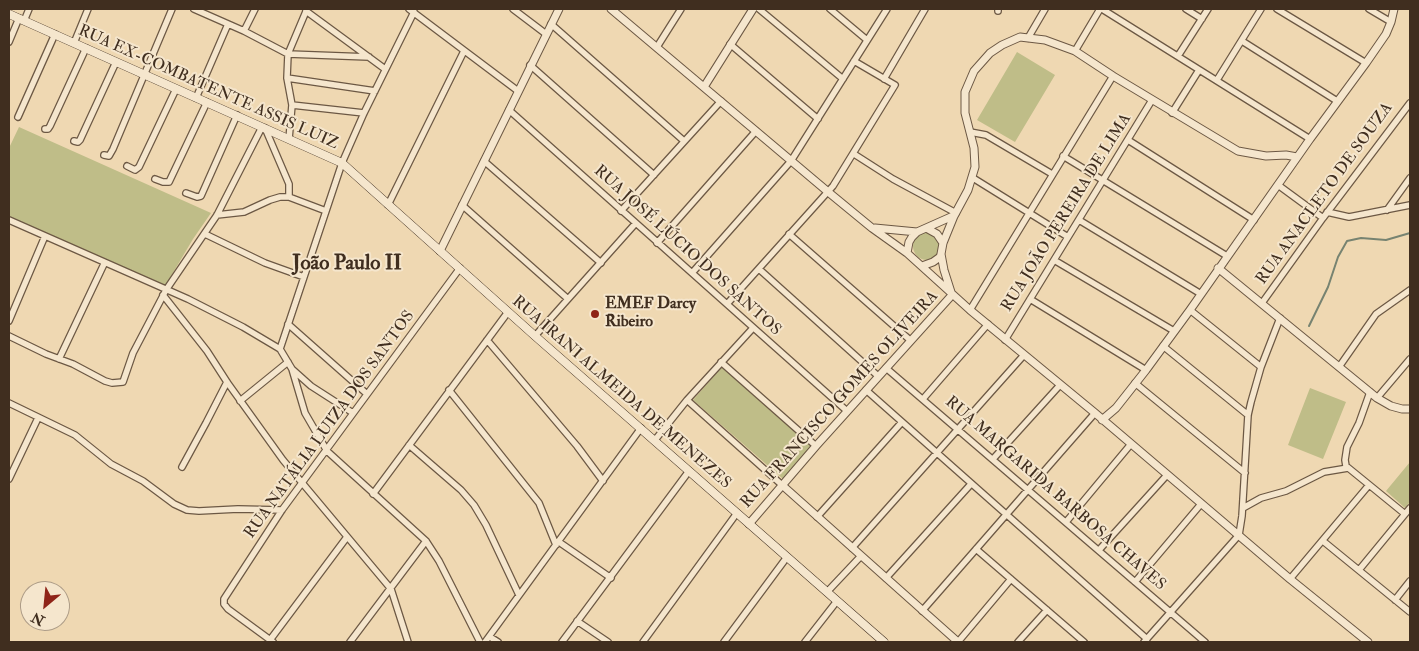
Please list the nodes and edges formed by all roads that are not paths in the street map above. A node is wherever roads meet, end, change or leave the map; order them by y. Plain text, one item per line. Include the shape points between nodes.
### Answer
1 (29, 9) edge
2 (88, 9) edge
3 (172, 9) edge
4 (194, 9) edge
5 (255, 9) edge
6 (512, 9) edge
7 (558, 9) edge
8 (611, 9) edge
9 (681, 9) edge
10 (753, 9) edge
11 (759, 9) edge
12 (830, 9) edge
13 (887, 9) edge
14 (925, 9) edge
15 (1045, 9) edge
16 (1101, 9) edge
17 (1186, 9) edge
18 (1208, 9) edge
19 (1261, 9) edge
20 (1277, 9) edge
21 (1369, 9) edge
22 (1394, 9) edge
23 (306, 10) edge
24 (412, 10) edge
25 (9, 14) edge
26 (1202, 19) junction
27 (21, 20) junction
28 (1391, 22) junction
29 (228, 24) junction
30 (551, 24) junction
31 (244, 31) junction
32 (55, 34) junction
33 (546, 34) junction
34 (1028, 38) junction
35 (867, 40) junction
36 (1242, 40) junction
37 (9, 42) edge
38 (74, 43) junction
39 (730, 44) junction
40 (656, 47) junction
41 (86, 48) junction
42 (464, 51) junction
43 (1075, 51) junction
44 (288, 54) junction
45 (1178, 56) junction
46 (369, 57) junction
47 (854, 61) junction
48 (116, 62) junction
49 (1366, 64) junction
50 (530, 65) junction
51 (385, 69) junction
52 (1199, 70) junction
53 (144, 75) junction
54 (1113, 76) junction
55 (287, 78) junction
56 (843, 78) junction
57 (884, 79) junction
58 (1218, 80) junction
59 (704, 87) junction
60 (176, 89) junction
61 (374, 91) junction
62 (518, 91) junction
63 (196, 98) junction
64 (1152, 100) junction
65 (721, 101) junction
66 (1337, 101) junction
67 (207, 102) junction
68 (1410, 103) edge
69 (292, 105) junction
70 (509, 110) junction
71 (364, 113) junction
72 (1172, 113) junction
73 (237, 115) junction
74 (18, 117) dead end
75 (818, 119) junction
76 (263, 128) junction
77 (45, 129) dead end
78 (756, 131) junction
79 (970, 132) junction
80 (1310, 138) junction
81 (289, 139) junction
82 (74, 140) dead end
83 (1128, 140) junction
84 (684, 142) junction
85 (854, 154) junction
86 (104, 155) dead end
87 (1063, 156) junction
88 (1297, 157) junction
89 (484, 161) junction
90 (791, 161) junction
91 (342, 163) junction
92 (127, 166) dead end
93 (1052, 174) junction
94 (654, 175) junction
95 (973, 178) junction
96 (1410, 178) edge
97 (155, 179) dead end
98 (1103, 180) junction
99 (1278, 185) junction
100 (826, 191) junction
101 (186, 193) dead end
102 (289, 197) junction
103 (388, 205) junction
104 (462, 205) junction
105 (1410, 205) edge
106 (1387, 210) junction
107 (326, 211) junction
108 (621, 211) junction
109 (1028, 212) junction
110 (955, 214) junction
111 (218, 215) junction
112 (1325, 215) junction
113 (9, 220) edge
114 (1079, 220) junction
115 (1254, 220) junction
116 (635, 224) junction
117 (872, 228) junction
118 (928, 229) junction
119 (917, 232) junction
120 (205, 234) junction
121 (789, 234) junction
122 (45, 236) junction
123 (1068, 236) junction
124 (657, 243) junction
125 (943, 244) junction
126 (440, 251) junction
127 (907, 253) junction
128 (941, 254) junction
129 (1227, 256) junction
130 (1054, 260) junction
131 (600, 263) junction
132 (104, 264) junction
133 (922, 266) junction
134 (460, 268) junction
135 (1218, 268) junction
136 (759, 269) junction
137 (692, 273) junction
138 (304, 277) junction
139 (1409, 292) edge
140 (165, 293) junction
141 (1201, 294) junction
142 (952, 295) junction
143 (568, 299) junction
144 (1030, 299) junction
145 (1262, 303) junction
146 (727, 304) junction
147 (970, 310) junction
148 (1190, 310) junction
149 (508, 312) junction
150 (1280, 318) junction
151 (9, 321) edge
152 (288, 324) junction
153 (988, 324) junction
154 (753, 328) junction
155 (1174, 332) junction
156 (9, 336) edge
157 (535, 336) junction
158 (487, 340) junction
159 (910, 340) junction
160 (1005, 340) junction
161 (1163, 346) junction
162 (280, 349) junction
163 (1024, 355) junction
164 (59, 359) junction
165 (1410, 359) edge
166 (288, 362) junction
167 (721, 362) junction
168 (1261, 367) junction
169 (1339, 367) junction
170 (886, 368) junction
171 (292, 369) junction
172 (1146, 370) junction
173 (878, 376) junction
174 (227, 382) junction
175 (1135, 383) junction
176 (1060, 385) junction
177 (449, 390) junction
178 (866, 390) junction
179 (1370, 392) junction
180 (367, 394) junction
181 (1377, 398) junction
182 (923, 399) junction
183 (687, 400) junction
184 (240, 401) junction
185 (9, 404) edge
186 (1410, 409) edge
187 (847, 411) junction
188 (353, 413) junction
189 (1095, 413) junction
190 (1248, 415) junction
191 (38, 418) junction
192 (1102, 420) junction
193 (902, 422) junction
194 (641, 428) junction
195 (958, 430) junction
196 (655, 440) junction
197 (1131, 444) junction
198 (409, 445) junction
199 (816, 446) junction
200 (327, 450) junction
201 (937, 453) junction
202 (993, 459) junction
203 (182, 466) dead end
204 (1348, 468) junction
205 (689, 471) junction
206 (1245, 473) junction
207 (1167, 475) junction
208 (9, 479) edge
209 (603, 481) junction
210 (302, 484) junction
211 (971, 484) junction
212 (782, 485) junction
213 (1369, 485) junction
214 (1028, 490) junction
215 (373, 494) junction
216 (1201, 504) junction
217 (1243, 508) junction
218 (1410, 508) edge
219 (282, 510) junction
220 (737, 513) junction
221 (1006, 514) junction
222 (1404, 514) junction
223 (817, 517) junction
224 (1066, 522) junction
225 (749, 524) junction
226 (1239, 534) junction
227 (347, 538) junction
228 (426, 541) junction
229 (1323, 541) junction
230 (557, 543) junction
231 (852, 548) junction
232 (976, 550) junction
233 (1099, 550) junction
234 (861, 556) junction
235 (787, 558) junction
236 (1359, 570) junction
237 (610, 578) junction
238 (886, 578) junction
239 (1011, 579) junction
240 (1290, 579) junction
241 (1410, 581) edge
242 (1135, 582) junction
243 (391, 589) junction
244 (827, 592) junction
245 (519, 595) junction
246 (837, 600) junction
247 (1395, 600) junction
248 (922, 610) junction
249 (1048, 610) junction
250 (1171, 612) junction
251 (1410, 612) edge
252 (577, 622) junction
253 (490, 636) junction
254 (272, 641) edge
255 (1146, 641) edge
256 (350, 642) edge
257 (408, 642) edge
258 (480, 642) edge
259 (485, 642) edge
260 (498, 642) edge
261 (562, 642) edge
262 (608, 642) edge
263 (643, 642) edge
264 (724, 642) edge
265 (805, 642) edge
266 (884, 642) edge
267 (958, 642) edge
268 (1018, 642) edge
269 (1082, 642) edge
270 (1204, 642) edge
271 (1368, 642) edge

1 - 27 street
2 - 38 street
3 - 53 street
4 - 29 street
5 - 31 street
6 - 33 street
7 - 30 street
8 - 40 street
9 - 40 street
10 - 39 street
11 - 56 street
12 - 35 street
13 - 35 street
14 - 57 street
15 - 34 street
16 - 43 street
16 - 45 street
17 - 26 street
18 - 26 street
19 - 36 street
20 - 49 street
21 - 28 street
22 - 28 street
23 - 44 street
23 - 46 street
24 - 42 street
24 - 51 street
25 - 27 main road, RUA EX-COMBATENTE ASSIS LUIZ
26 - 45 street
27 - 32 main road, RUA EX-COMBATENTE ASSIS LUIZ
27 - 37 street
28 - 49 street
29 - 31 street
29 - 63 street
30 - 33 street
30 - 84 street
31 - 44 street
32 - 38 main road, RUA EX-COMBATENTE ASSIS LUIZ
32 - 74 street
33 - 50 street
34 - 43 street via 1045,40
34 - 79 street via 1020,37 1002,45 974,71 965,92 965,113
35 - 47 street
36 - 58 street
36 - 66 street
38 - 41 main road, RUA EX-COMBATENTE ASSIS LUIZ
39 - 59 street
39 - 75 street
40 - 59 street
41 - 48 main road, RUA EX-COMBATENTE ASSIS LUIZ
41 - 77 street via 49,128
42 - 62 street
42 - 103 street
43 - 54 street
44 - 46 street
44 - 55 street
45 - 52 street
46 - 51 street
47 - 56 street
47 - 57 street
48 - 53 main road, RUA EX-COMBATENTE ASSIS LUIZ
48 - 82 street via 80,140
49 - 66 street
50 - 62 street
50 - 94 street
51 - 61 street
52 - 58 street
52 - 72 street
53 - 60 main road, RUA EX-COMBATENTE ASSIS LUIZ
53 - 86 street via 110,154
54 - 64 street
54 - 87 street
55 - 61 street
55 - 69 street
56 - 75 street
57 - 85 street via 895,85
58 - 80 street
59 - 65 street
60 - 63 main road, RUA EX-COMBATENTE ASSIS LUIZ
60 - 92 street via 139,167 135,170
61 - 71 street
62 - 70 street
63 - 67 main road, RUA EX-COMBATENTE ASSIS LUIZ
64 - 72 street
64 - 83 street, RUA JOÃO PEREIRA DE LIMA
65 - 78 street
65 - 84 street
66 - 80 street
67 - 73 main road, RUA EX-COMBATENTE ASSIS LUIZ
67 - 97 street via 170,182
68 - 112 street, RUA ANACLETO DE SOUZA
69 - 71 street
69 - 81 street
70 - 89 street
70 - 108 street, RUA JOSÉ LÚCIO DOS SANTOS
71 - 91 street
72 - 88 street via 1238,151
73 - 76 main road, RUA EX-COMBATENTE ASSIS LUIZ
73 - 101 street via 201,196
75 - 90 street
76 - 81 main road, RUA EX-COMBATENTE ASSIS LUIZ
76 - 102 street via 289,184
76 - 111 street
78 - 90 street
78 - 124 street
79 - 93 street via 986,135
79 - 95 street via 975,157
80 - 88 street
81 - 91 main road, RUA EX-COMBATENTE ASSIS LUIZ
83 - 98 street, RUA JOÃO PEREIRA DE LIMA
83 - 115 street
84 - 94 street
85 - 100 street via 837,181
85 - 110 street
87 - 93 street
87 - 98 street
88 - 99 street
89 - 104 street
89 - 131 street
90 - 100 street
90 - 137 street
91 - 103 main road, RUA IRANI ALMEIDA DE MENEZES
91 - 107 street
93 - 109 street
94 - 108 street
95 - 109 street
95 - 110 street
96 - 106 street
98 - 114 street, RUA JOÃO PEREIRA DE LIMA
98 - 129 street
99 - 112 street
99 - 115 street
100 - 117 street
100 - 121 street
102 - 107 street
102 - 111 street via 270,200 244,212
103 - 126 main road, RUA IRANI ALMEIDA DE MENEZES
104 - 126 street
104 - 143 street
105 - 106 street
106 - 112 street via 1349,217
107 - 138 street
108 - 116 street, RUA JOSÉ LÚCIO DOS SANTOS
109 - 123 street
109 - 147 street
110 - 118 street
110 - 125 street
111 - 120 street
112 - 145 street, RUA ANACLETO DE SOUZA
113 - 122 street
114 - 123 street, RUA JOÃO PEREIRA DE LIMA
114 - 141 street
115 - 129 street
116 - 124 street, RUA JOSÉ LÚCIO DOS SANTOS
116 - 131 street
117 - 119 street
117 - 127 street
118 - 119 street
118 - 125 street via 937,234
119 - 127 street via 909,242
120 - 138 street via 264,263
120 - 140 street
121 - 136 street
121 - 159 street
122 - 132 street
122 - 151 street
123 - 130 street, RUA JOÃO PEREIRA DE LIMA
124 - 137 street, RUA JOSÉ LÚCIO DOS SANTOS
125 - 128 street
126 - 134 main road, RUA IRANI ALMEIDA DE MENEZES
127 - 133 street
128 - 133 street
128 - 142 street
129 - 135 street
130 - 144 street, RUA JOÃO PEREIRA DE LIMA
130 - 155 street
131 - 143 street
132 - 140 street
132 - 164 street
133 - 142 street
134 - 149 main road, RUA IRANI ALMEIDA DE MENEZES
134 - 180 street, RUA NATÁLIA LUIZA DOS SANTOS
135 - 141 street
135 - 145 street
136 - 146 street
136 - 173 street
137 - 146 street, RUA JOSÉ LÚCIO DOS SANTOS
138 - 152 street
139 - 169 street via 1376,314
140 - 162 street via 211,310
140 - 164 street via 133,353 123,382 105,381
140 - 174 street
141 - 148 street
142 - 147 street
142 - 159 street, RUA FRANCISCO GOMES OLIVEIRA
143 - 157 street
144 - 160 street, RUA JOÃO PEREIRA DE LIMA
144 - 172 street
145 - 150 street
146 - 154 street, RUA JOSÉ LÚCIO DOS SANTOS
147 - 153 street
148 - 155 street
148 - 168 street
149 - 157 main road, RUA IRANI ALMEIDA DE MENEZES
149 - 158 street
150 - 168 street
150 - 169 street
152 - 162 street
152 - 180 street
153 - 160 street
153 - 182 street
154 - 167 street
154 - 187 street, RUA JOSÉ LÚCIO DOS SANTOS
155 - 161 street
156 - 164 street
157 - 194 main road, RUA IRANI ALMEIDA DE MENEZES
158 - 177 street
158 - 209 street
159 - 170 street, RUA FRANCISCO GOMES OLIVEIRA
160 - 163 street
161 - 172 street
161 - 190 street
162 - 166 street
163 - 176 street
163 - 195 street
165 - 181 street
166 - 171 street
166 - 184 street
167 - 183 street
167 - 199 street
168 - 190 street
169 - 179 street
170 - 173 street, RUA FRANCISCO GOMES OLIVEIRA
170 - 182 street, RUA MARGARIDA BARBOSA CHAVES
171 - 188 street via 310,386
171 - 200 street via 305,413
172 - 175 street
173 - 178 street, RUA FRANCISCO GOMES OLIVEIRA
174 - 184 street
174 - 203 street
175 - 192 street
175 - 206 street
176 - 189 street
176 - 202 street
177 - 198 street
177 - 230 street via 539,503
178 - 187 street, RUA FRANCISCO GOMES OLIVEIRA
178 - 193 street
179 - 181 street
179 - 204 street via 1347,447 1345,460
180 - 188 street, RUA NATÁLIA LUIZA DOS SANTOS
181 - 186 street via 1391,406
182 - 195 street, RUA MARGARIDA BARBOSA CHAVES
183 - 196 street
183 - 212 street
184 - 210 street
185 - 191 street
187 - 199 street, RUA FRANCISCO GOMES OLIVEIRA
188 - 200 street, RUA NATÁLIA LUIZA DOS SANTOS
189 - 192 street
189 - 214 street
190 - 206 street
191 - 208 street
191 - 219 street via 75,435 111,464 187,510
192 - 197 street
193 - 201 street
193 - 223 street
194 - 196 main road, RUA IRANI ALMEIDA DE MENEZES
194 - 209 street
195 - 201 street
195 - 202 street, RUA MARGARIDA BARBOSA CHAVES
196 - 205 main road, RUA IRANI ALMEIDA DE MENEZES
197 - 207 street
197 - 224 street
198 - 215 street
198 - 245 street via 462,490 474,505
199 - 212 street, RUA FRANCISCO GOMES OLIVEIRA
200 - 210 street, RUA NATÁLIA LUIZA DOS SANTOS
200 - 215 street
201 - 211 street
201 - 231 street
202 - 214 street, RUA MARGARIDA BARBOSA CHAVES
204 - 213 street
204 - 217 street via 1324,472
205 - 220 main road, RUA IRANI ALMEIDA DE MENEZES
205 - 237 street
206 - 217 street
207 - 216 street
207 - 233 street
209 - 230 street
210 - 219 street, RUA NATÁLIA LUIZA DOS SANTOS
210 - 227 street
211 - 221 street
211 - 238 street
212 - 223 street
212 - 225 street, RUA FRANCISCO GOMES OLIVEIRA
213 - 222 street
213 - 229 street
214 - 221 street
214 - 224 street, RUA MARGARIDA BARBOSA CHAVES
215 - 228 street
216 - 226 street
216 - 242 street
217 - 226 street
218 - 222 street
219 - 254 street, RUA NATÁLIA LUIZA DOS SANTOS via 224,599 228,610
220 - 225 main road, RUA IRANI ALMEIDA DE MENEZES
220 - 263 street
221 - 232 street
221 - 255 street
222 - 236 street
223 - 231 street
224 - 233 street, RUA MARGARIDA BARBOSA CHAVES
225 - 235 main road, RUA IRANI ALMEIDA DE MENEZES
226 - 240 street
226 - 250 street
227 - 243 street
227 - 254 street
228 - 243 street
228 - 258 street
229 - 236 street
229 - 240 street
230 - 237 street
230 - 245 street
231 - 234 street
232 - 239 street
232 - 248 street
233 - 242 street, RUA MARGARIDA BARBOSA CHAVES
234 - 238 street
234 - 244 street
235 - 244 main road, RUA IRANI ALMEIDA DE MENEZES
235 - 264 street
236 - 247 street
237 - 252 street
238 - 248 street
239 - 249 street
239 - 267 street
240 - 271 street
241 - 247 street
242 - 250 street, RUA MARGARIDA BARBOSA CHAVES
243 - 256 street
243 - 257 street
244 - 246 main road, RUA IRANI ALMEIDA DE MENEZES
245 - 253 street
246 - 265 street
246 - 266 main road, RUA IRANI ALMEIDA DE MENEZES
247 - 251 street
248 - 267 street
249 - 268 street
249 - 269 street
250 - 255 street
250 - 270 street, RUA MARGARIDA BARBOSA CHAVES
252 - 261 street
252 - 262 street
253 - 259 street
253 - 260 street

